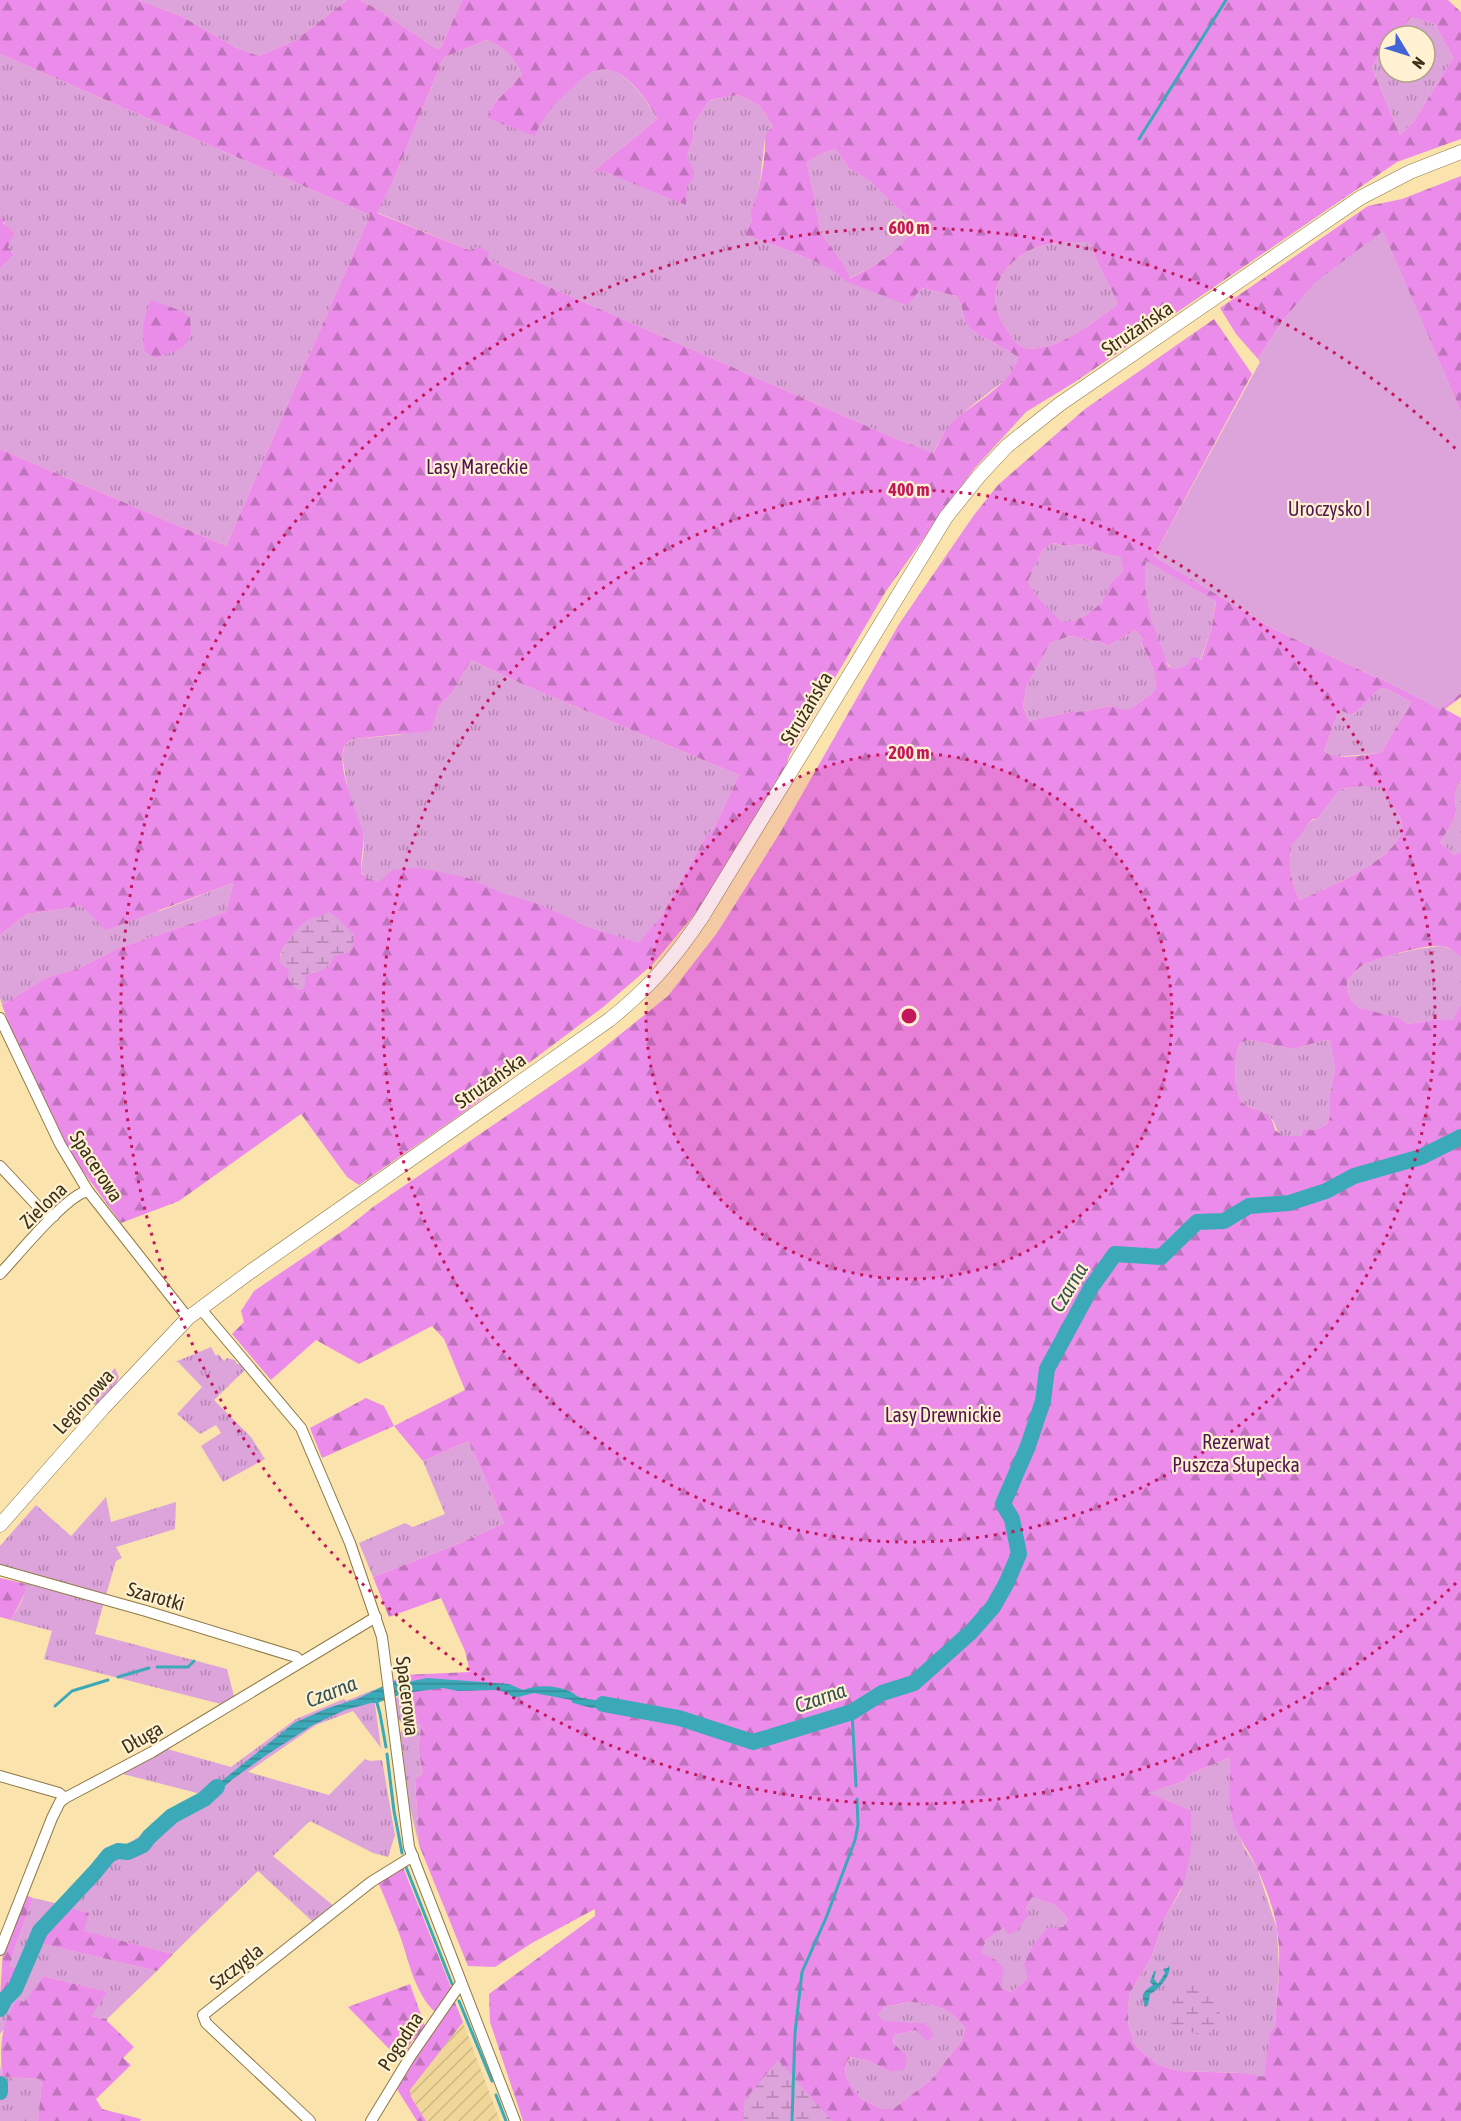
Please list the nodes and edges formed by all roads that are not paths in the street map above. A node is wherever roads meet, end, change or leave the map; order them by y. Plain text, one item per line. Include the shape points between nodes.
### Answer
1 (1461, 152) edge
2 (0, 1018) edge
3 (0, 1166) edge
4 (88, 1191) junction
5 (54, 1216) junction
6 (0, 1274) edge
7 (200, 1308) junction
8 (188, 1318) junction
9 (0, 1525) edge
10 (0, 1570) edge
11 (376, 1617) junction
12 (300, 1661) junction
13 (0, 1776) edge
14 (65, 1798) junction
15 (413, 1856) junction
16 (0, 1950) edge
17 (462, 1983) junction
18 (310, 2121) edge
19 (371, 2121) edge
20 (515, 2121) edge

1 - 7 main road, Strużańska via 1360,198 1060,404 1007,446 946,517 702,917 658,976 609,1020
2 - 4 street, Spacerowa via 60,1144
3 - 5 street via 44,1213
4 - 5 street, Zielona via 81,1192
4 - 8 street, Spacerowa
5 - 6 street, Zielona
7 - 8 main road, Legionowa
7 - 11 street, Spacerowa via 301,1428
8 - 9 main road, Legionowa
10 - 12 street, Szarotki via 146,1611
11 - 12 street, Długa
11 - 15 street, Spacerowa
12 - 14 street, Długa via 152,1752
13 - 14 street
14 - 16 street via 52,1818
15 - 17 street, Spacerowa
15 - 18 street, Szczygla via 370,1882 203,2015 206,2023
17 - 19 street, Pogodna
17 - 20 street, Spacerowa

